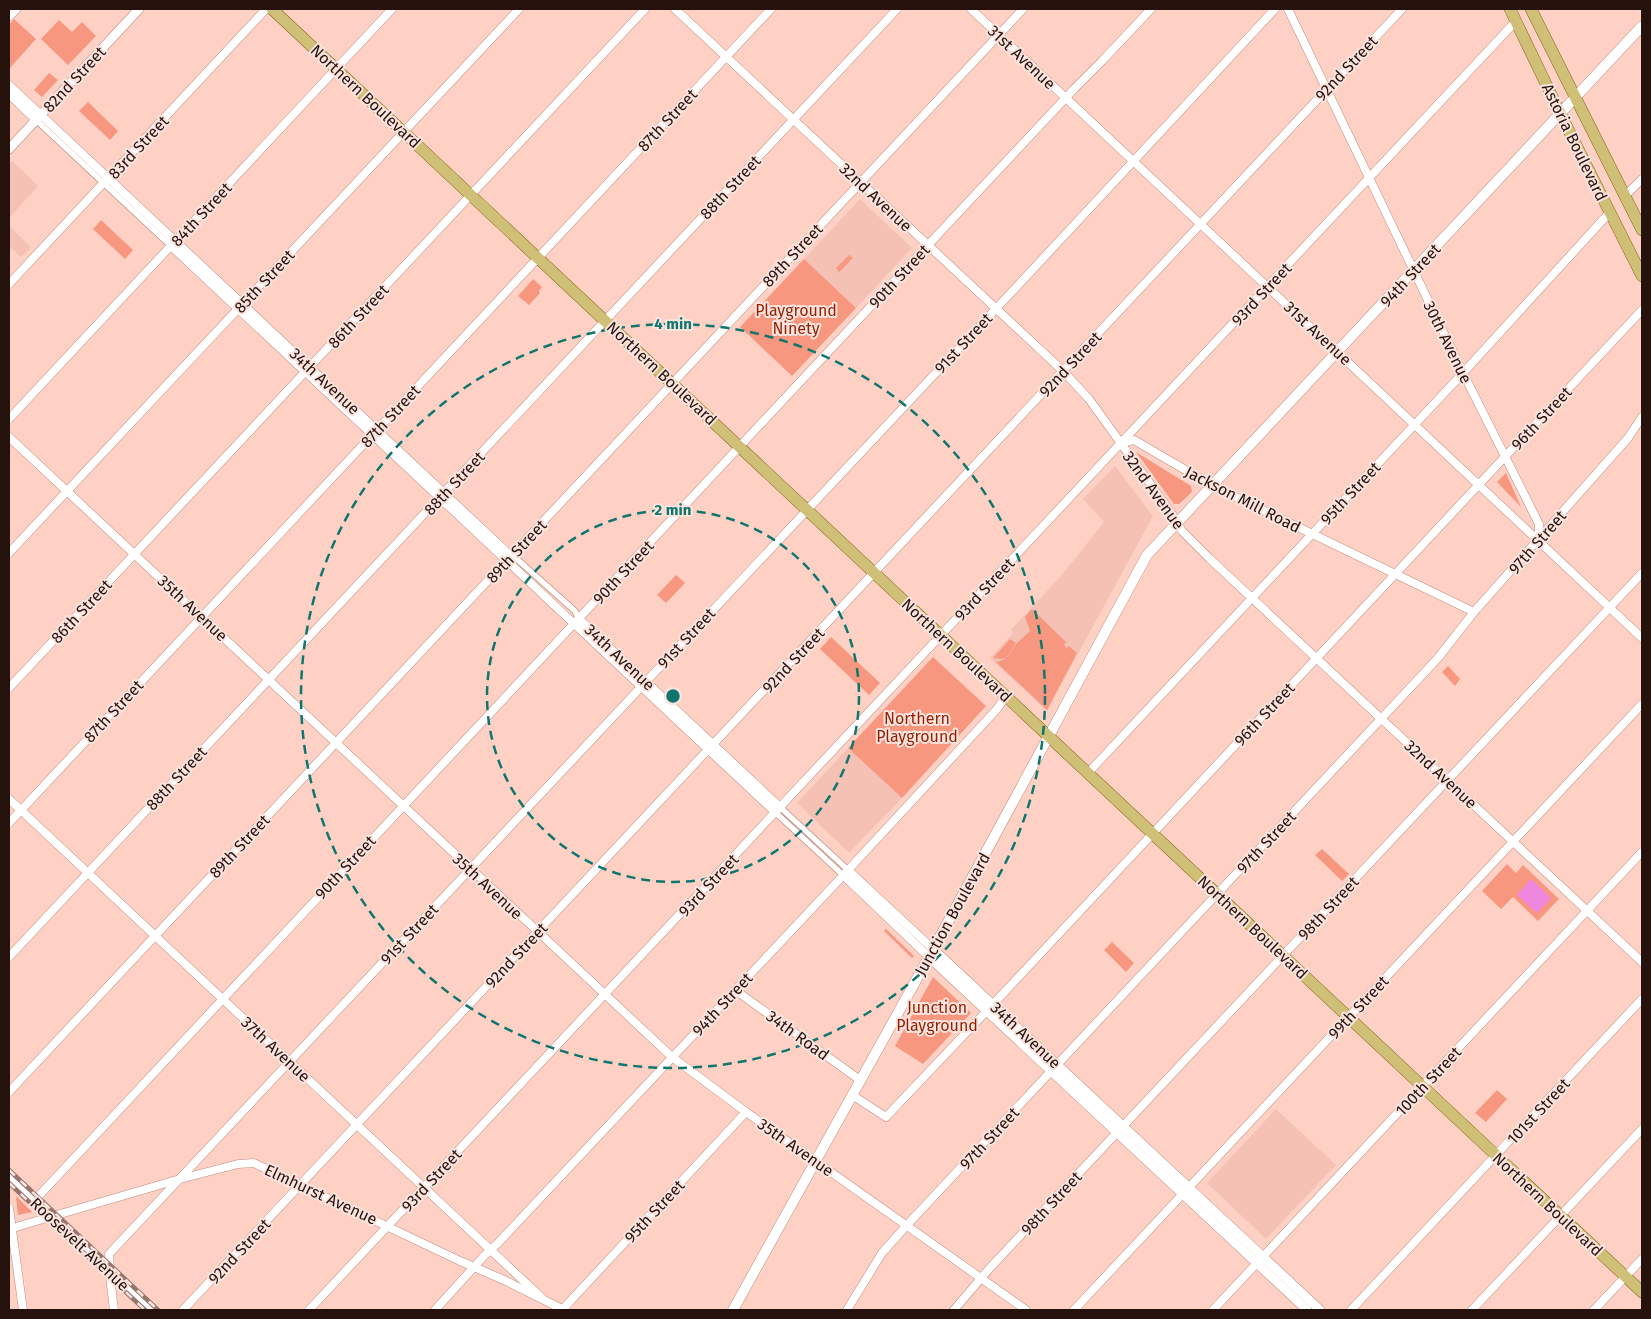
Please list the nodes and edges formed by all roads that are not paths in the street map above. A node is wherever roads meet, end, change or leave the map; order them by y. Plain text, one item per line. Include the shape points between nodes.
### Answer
1 (16, 9) edge
2 (139, 9) edge
3 (266, 9) edge
4 (272, 9) edge
5 (392, 9) edge
6 (519, 9) edge
7 (645, 9) edge
8 (675, 9) edge
9 (771, 9) edge
10 (897, 9) edge
11 (971, 9) edge
12 (1023, 9) edge
13 (1151, 9) edge
14 (1275, 9) edge
15 (1288, 9) edge
16 (1402, 9) edge
17 (1510, 9) edge
18 (1531, 9) edge
19 (9, 16) edge
20 (1516, 22) junction
21 (1642, 26) edge
22 (998, 35) junction
23 (726, 57) junction
24 (336, 68) junction
25 (9, 85) edge
26 (1326, 90) junction
27 (9, 94) edge
28 (1576, 96) junction
29 (1066, 98) junction
30 (1560, 113) junction
31 (38, 117) junction
32 (794, 120) junction
33 (404, 131) junction
34 (9, 149) edge
35 (1133, 161) junction
36 (1369, 179) junction
37 (1642, 179) edge
38 (106, 180) junction
39 (860, 182) junction
40 (471, 194) junction
41 (1625, 196) junction
42 (1610, 212) junction
43 (1200, 224) junction
44 (1642, 230) edge
45 (173, 243) junction
46 (928, 246) junction
47 (538, 257) junction
48 (1414, 271) junction
49 (1642, 276) edge
50 (9, 284) edge
51 (1268, 287) junction
52 (240, 306) junction
53 (995, 309) junction
54 (1642, 310) edge
55 (606, 320) junction
56 (1338, 352) junction
57 (308, 369) junction
58 (1063, 371) junction
59 (1463, 373) junction
60 (672, 383) junction
61 (1642, 416) edge
62 (9, 418) edge
63 (1414, 424) junction
64 (375, 433) junction
65 (9, 436) edge
66 (1121, 444) junction
67 (740, 446) junction
68 (1505, 457) junction
69 (1479, 485) junction
70 (1213, 486) junction
71 (67, 491) junction
72 (442, 495) junction
73 (807, 509) junction
74 (1178, 523) junction
75 (1312, 534) junction
76 (1538, 540) junction
77 (9, 553) edge
78 (134, 554) junction
79 (509, 558) junction
80 (875, 572) junction
81 (1642, 572) edge
82 (1394, 575) junction
83 (1252, 597) junction
84 (1610, 607) junction
85 (1474, 612) junction
86 (202, 616) junction
87 (576, 621) junction
88 (942, 635) junction
89 (1642, 638) edge
90 (1317, 658) junction
91 (269, 680) junction
92 (644, 684) junction
93 (9, 688) edge
94 (1006, 696) junction
95 (1642, 704) edge
96 (1382, 718) junction
97 (1050, 736) junction
98 (336, 743) junction
99 (711, 747) junction
100 (1088, 772) junction
101 (1448, 780) junction
102 (9, 799) edge
103 (403, 806) junction
104 (21, 810) junction
105 (778, 810) junction
106 (9, 823) edge
107 (1152, 833) junction
108 (1513, 842) junction
109 (1642, 852) edge
110 (470, 869) junction
111 (88, 873) junction
112 (845, 873) junction
113 (1217, 894) junction
114 (1587, 911) junction
115 (537, 932) junction
116 (155, 936) junction
117 (931, 953) junction
118 (1283, 956) junction
119 (9, 957) edge
120 (1642, 962) edge
121 (735, 990) junction
122 (604, 995) junction
123 (222, 999) junction
124 (1642, 999) edge
125 (990, 1007) junction
126 (1349, 1017) junction
127 (672, 1057) junction
128 (290, 1062) junction
129 (1054, 1068) junction
130 (860, 1080) junction
131 (1423, 1086) junction
132 (9, 1092) edge
133 (852, 1095) junction
134 (746, 1112) junction
135 (357, 1125) junction
136 (1120, 1129) junction
137 (1642, 1129) edge
138 (1496, 1155) junction
139 (816, 1160) junction
140 (9, 1178) edge
141 (180, 1179) junction
142 (300, 1185) junction
143 (424, 1188) junction
144 (1186, 1191) junction
145 (34, 1201) junction
146 (9, 1208) edge
147 (1561, 1216) junction
148 (50, 1217) junction
149 (907, 1225) junction
150 (388, 1226) junction
151 (10, 1228) edge
152 (490, 1250) junction
153 (1642, 1259) edge
154 (1260, 1261) junction
155 (475, 1267) junction
156 (110, 1272) junction
157 (1625, 1277) junction
158 (981, 1278) junction
159 (1642, 1292) edge
160 (542, 1299) junction
161 (23, 1310) edge
162 (114, 1310) edge
163 (150, 1310) edge
164 (183, 1310) edge
165 (309, 1310) edge
166 (435, 1310) edge
167 (563, 1310) edge
168 (733, 1310) edge
169 (847, 1310) edge
170 (954, 1310) edge
171 (1026, 1310) edge
172 (1074, 1310) edge
173 (1213, 1310) edge
174 (1307, 1310) edge
175 (1320, 1310) edge
176 (1351, 1310) edge
177 (1472, 1310) edge
178 (1594, 1310) edge

1 - 19 street
2 - 31 street, 82nd Street
3 - 38 street, 83rd Street
4 - 24 main road, Northern Boulevard
5 - 24 street, 84th Street
6 - 33 street, 85th Street
7 - 40 street, 86th Street
8 - 23 street, 32nd Avenue
9 - 23 street, 87th Street
10 - 32 street, 88th Street
11 - 22 street, 31st Avenue
12 - 22 street, 89th Street
13 - 29 street, 90th Street
14 - 35 street, 91st Street
15 - 26 street, 30th Avenue
16 - 26 street, 92nd Street
17 - 20 main road, Astoria Boulevard
18 - 28 main road, Astoria Boulevard
20 - 30 main road, Astoria Boulevard
20 - 36 street, 93rd Street
21 - 28 main road, 94th Street
22 - 29 street, 31st Avenue
22 - 39 street, 89th Street
23 - 32 street, 32nd Avenue
23 - 47 street, 87th Street
24 - 33 main road, Northern Boulevard
24 - 45 street, 84th Street
25 - 31 street, 34th Avenue
26 - 36 street, 30th Avenue
26 - 43 street, 92nd Street
27 - 31 street, 34th Avenue
28 - 30 main road, 94th Street
28 - 41 main road, Astoria Boulevard
29 - 35 street, 31st Avenue
29 - 46 street, 90th Street
30 - 42 main road, Astoria Boulevard
30 - 48 main road, 94th Street
31 - 34 street, 82nd Street
31 - 38 street, 34th Avenue
32 - 39 street, 32nd Avenue
32 - 55 street, 88th Street
33 - 40 main road, Northern Boulevard
33 - 52 street, 85th Street
35 - 43 street, 31st Avenue
35 - 53 street, 91st Street
36 - 48 street, 30th Avenue
36 - 51 street, 93rd Street
37 - 41 street
38 - 45 street, 34th Avenue
38 - 50 street, 83rd Street
39 - 46 street, 32nd Avenue
39 - 60 street, 89th Street
40 - 47 main road, Northern Boulevard
40 - 57 street, 86th Street
41 - 44 main road, Astoria Boulevard
42 - 49 main road, Astoria Boulevard
42 - 59 street, 95th Street
43 - 51 street, 31st Avenue
43 - 58 street, 92nd Street
45 - 52 street, 34th Avenue
45 - 62 street, 84th Street
46 - 53 street, 32nd Avenue
46 - 67 street, 90th Street
47 - 55 main road, Northern Boulevard
47 - 64 street, 87th Street
48 - 56 main road, 94th Street
48 - 59 street, 30th Avenue
51 - 56 street, 31st Avenue
51 - 66 street, 93rd Street
52 - 57 street, 34th Avenue
52 - 71 street, 85th Street
53 - 58 street, 32nd Avenue
53 - 73 street, 91st Street
54 - 68 street, 96th Street
55 - 60 main road, Northern Boulevard
55 - 72 street, 88th Street
56 - 63 street, 31st Avenue
56 - 70 main road, 94th Street
57 - 64 street, 34th Avenue
57 - 78 street, 86th Street
58 - 66 street, 32nd Avenue via 1089,399
58 - 80 street, 92nd Street
59 - 63 street, 95th Street
59 - 68 street, 30th Avenue
60 - 67 main road, Northern Boulevard
60 - 79 street, 89th Street
61 - 76 street, 97th Street via 1628,438
63 - 69 street, 31st Avenue
63 - 75 street, 95th Street
64 - 72 street, 34th Avenue
64 - 86 street, 87th Street
65 - 71 street, 35th Avenue
66 - 70 street, Jackson Mill Road via 1134,440
66 - 74 street, 32nd Avenue
66 - 88 street, 93rd Street
67 - 73 main road, Northern Boulevard
67 - 87 street, 90th Street
68 - 69 street, 96th Street
68 - 76 street, 30th Avenue via 1539,524
69 - 76 street, 31st Avenue
69 - 82 street, 96th Street
70 - 74 main road, 94th Street
70 - 75 street, Jackson Mill Road
71 - 77 street, 85th Street
71 - 78 street, 35th Avenue
72 - 79 street, 34th Avenue
72 - 91 street, 88th Street
73 - 80 main road, Northern Boulevard
73 - 92 street, 91st Street
74 - 83 street, 32nd Avenue via 1209,558
74 - 97 main road, Junction Boulevard via 1147,555
75 - 82 street, Jackson Mill Road
75 - 83 street, 95th Street
76 - 84 street, 31st Avenue
76 - 85 street, 97th Street
78 - 86 street, 35th Avenue
78 - 93 street, 86th Street
79 - 87 street, 34th Avenue
79 - 98 street, 89th Street
80 - 88 main road, Northern Boulevard
80 - 99 street, 92nd Street
81 - 84 street, 98th Street
82 - 85 street, Jackson Mill Road
82 - 90 street, 96th Street
83 - 90 street, 32nd Avenue
83 - 100 street, 95th Street
84 - 89 street, 31st Avenue
84 - 101 street, 98th Street
85 - 96 street, 97th Street via 1438,658
86 - 91 street, 35th Avenue
86 - 104 street, 87th Street
87 - 92 street, 34th Avenue
87 - 103 street, 90th Street
88 - 94 main road, Northern Boulevard
88 - 105 street, 93rd Street
90 - 96 street, 32nd Avenue
90 - 107 street, 96th Street
91 - 98 street, 35th Avenue
91 - 111 street, 88th Street
92 - 99 street, 34th Avenue
92 - 110 street, 91st Street
94 - 97 main road, Northern Boulevard
94 - 112 street, 94th Street
95 - 108 street, 99th Street
96 - 101 street, 32nd Avenue
96 - 113 street, 97th Street
97 - 100 main road, Northern Boulevard
97 - 117 main road, Junction Boulevard
98 - 103 street, 35th Avenue
98 - 116 street, 89th Street
99 - 105 street, 34th Avenue
99 - 115 street, 92nd Street
100 - 107 main road, Northern Boulevard
101 - 108 street, 32nd Avenue
101 - 118 street, 98th Street
102 - 104 street, 37th Avenue
103 - 110 street, 35th Avenue
103 - 123 street, 90th Street
104 - 106 street, 87th Street
104 - 111 street, 37th Avenue
105 - 112 street, 34th Avenue
105 - 122 street, 93rd Street
107 - 113 main road, Northern Boulevard
107 - 125 street, 96th Street
108 - 114 street, 32nd Avenue
108 - 126 street, 99th Street
109 - 114 street, 100th Street
110 - 115 street, 35th Avenue
110 - 128 street, 91st Street
111 - 116 street, 37th Avenue
111 - 119 street, 88th Street
112 - 117 street, 34th Avenue
112 - 121 street, 94th Street
113 - 118 main road, Northern Boulevard
113 - 129 street, 97th Street
114 - 120 street, 32nd Avenue
114 - 131 street, 100th Street
115 - 122 street, 35th Avenue
115 - 135 street, 92nd Street
116 - 123 street, 37th Avenue
116 - 132 street, 89th Street
117 - 125 street, 34th Avenue
117 - 130 main road, Junction Boulevard
118 - 126 main road, Northern Boulevard
118 - 136 street, 98th Street
121 - 127 street, 94th Street
121 - 130 street, 34th Road
122 - 127 street, 35th Avenue
122 - 143 street, 93rd Street
123 - 128 street, 37th Avenue
123 - 145 street, 90th Street
124 - 138 street, 101st Street
125 - 129 street, 34th Avenue
125 - 133 street, 96th Street via 886,1117
126 - 131 main road, Northern Boulevard
126 - 144 street, 99th Street
127 - 134 street, 35th Avenue
127 - 152 street, 94th Street
128 - 135 street, 37th Avenue
128 - 141 street, 91st Street
129 - 136 street, 34th Avenue
129 - 149 street, 97th Street
130 - 133 main road, Junction Boulevard
131 - 138 main road, Northern Boulevard
131 - 154 street, 100th Street
133 - 139 main road, Junction Boulevard
134 - 139 street, 35th Avenue
134 - 167 street, 95th Street
135 - 142 street, 92nd Street
135 - 143 street, 37th Avenue
136 - 144 street, 34th Avenue
136 - 158 street, 98th Street
137 - 147 street
138 - 147 main road, Northern Boulevard
138 - 176 street, 101st Street
139 - 149 street, 35th Avenue
139 - 168 main road, Junction Boulevard
140 - 145 main road, Roosevelt Avenue
141 - 142 street, Elmhurst Avenue via 254,1162
141 - 148 street, Elmhurst Avenue
141 - 156 street, 91st Street via 108,1255
142 - 150 street, Elmhurst Avenue
142 - 164 street, 92nd Street
143 - 150 street, 93rd Street
143 - 152 street, 37th Avenue
144 - 154 street, 34th Avenue
144 - 172 street, 99th Street
145 - 148 main road, Roosevelt Avenue
146 - 151 street
147 - 157 main road, Northern Boulevard
147 - 177 street
148 - 151 street, Elmhurst Avenue
148 - 156 main road, Roosevelt Avenue
149 - 158 street, 35th Avenue
149 - 169 street, 97th Street via 882,1253
150 - 155 street, Elmhurst Avenue
150 - 165 street, 93rd Street
151 - 161 street
152 - 155 street, 94th Street
152 - 160 street, 37th Avenue
153 - 157 street
154 - 173 street, 100th Street
154 - 174 street, 34th Avenue
154 - 175 street, 34th Avenue
155 - 160 street, Elmhurst Avenue
155 - 166 street, 94th Street
156 - 162 street
156 - 163 main road, Roosevelt Avenue
157 - 159 main road, Northern Boulevard
157 - 178 street
158 - 170 street, 98th Street
158 - 171 street, 35th Avenue
160 - 167 street, Elmhurst Avenue

